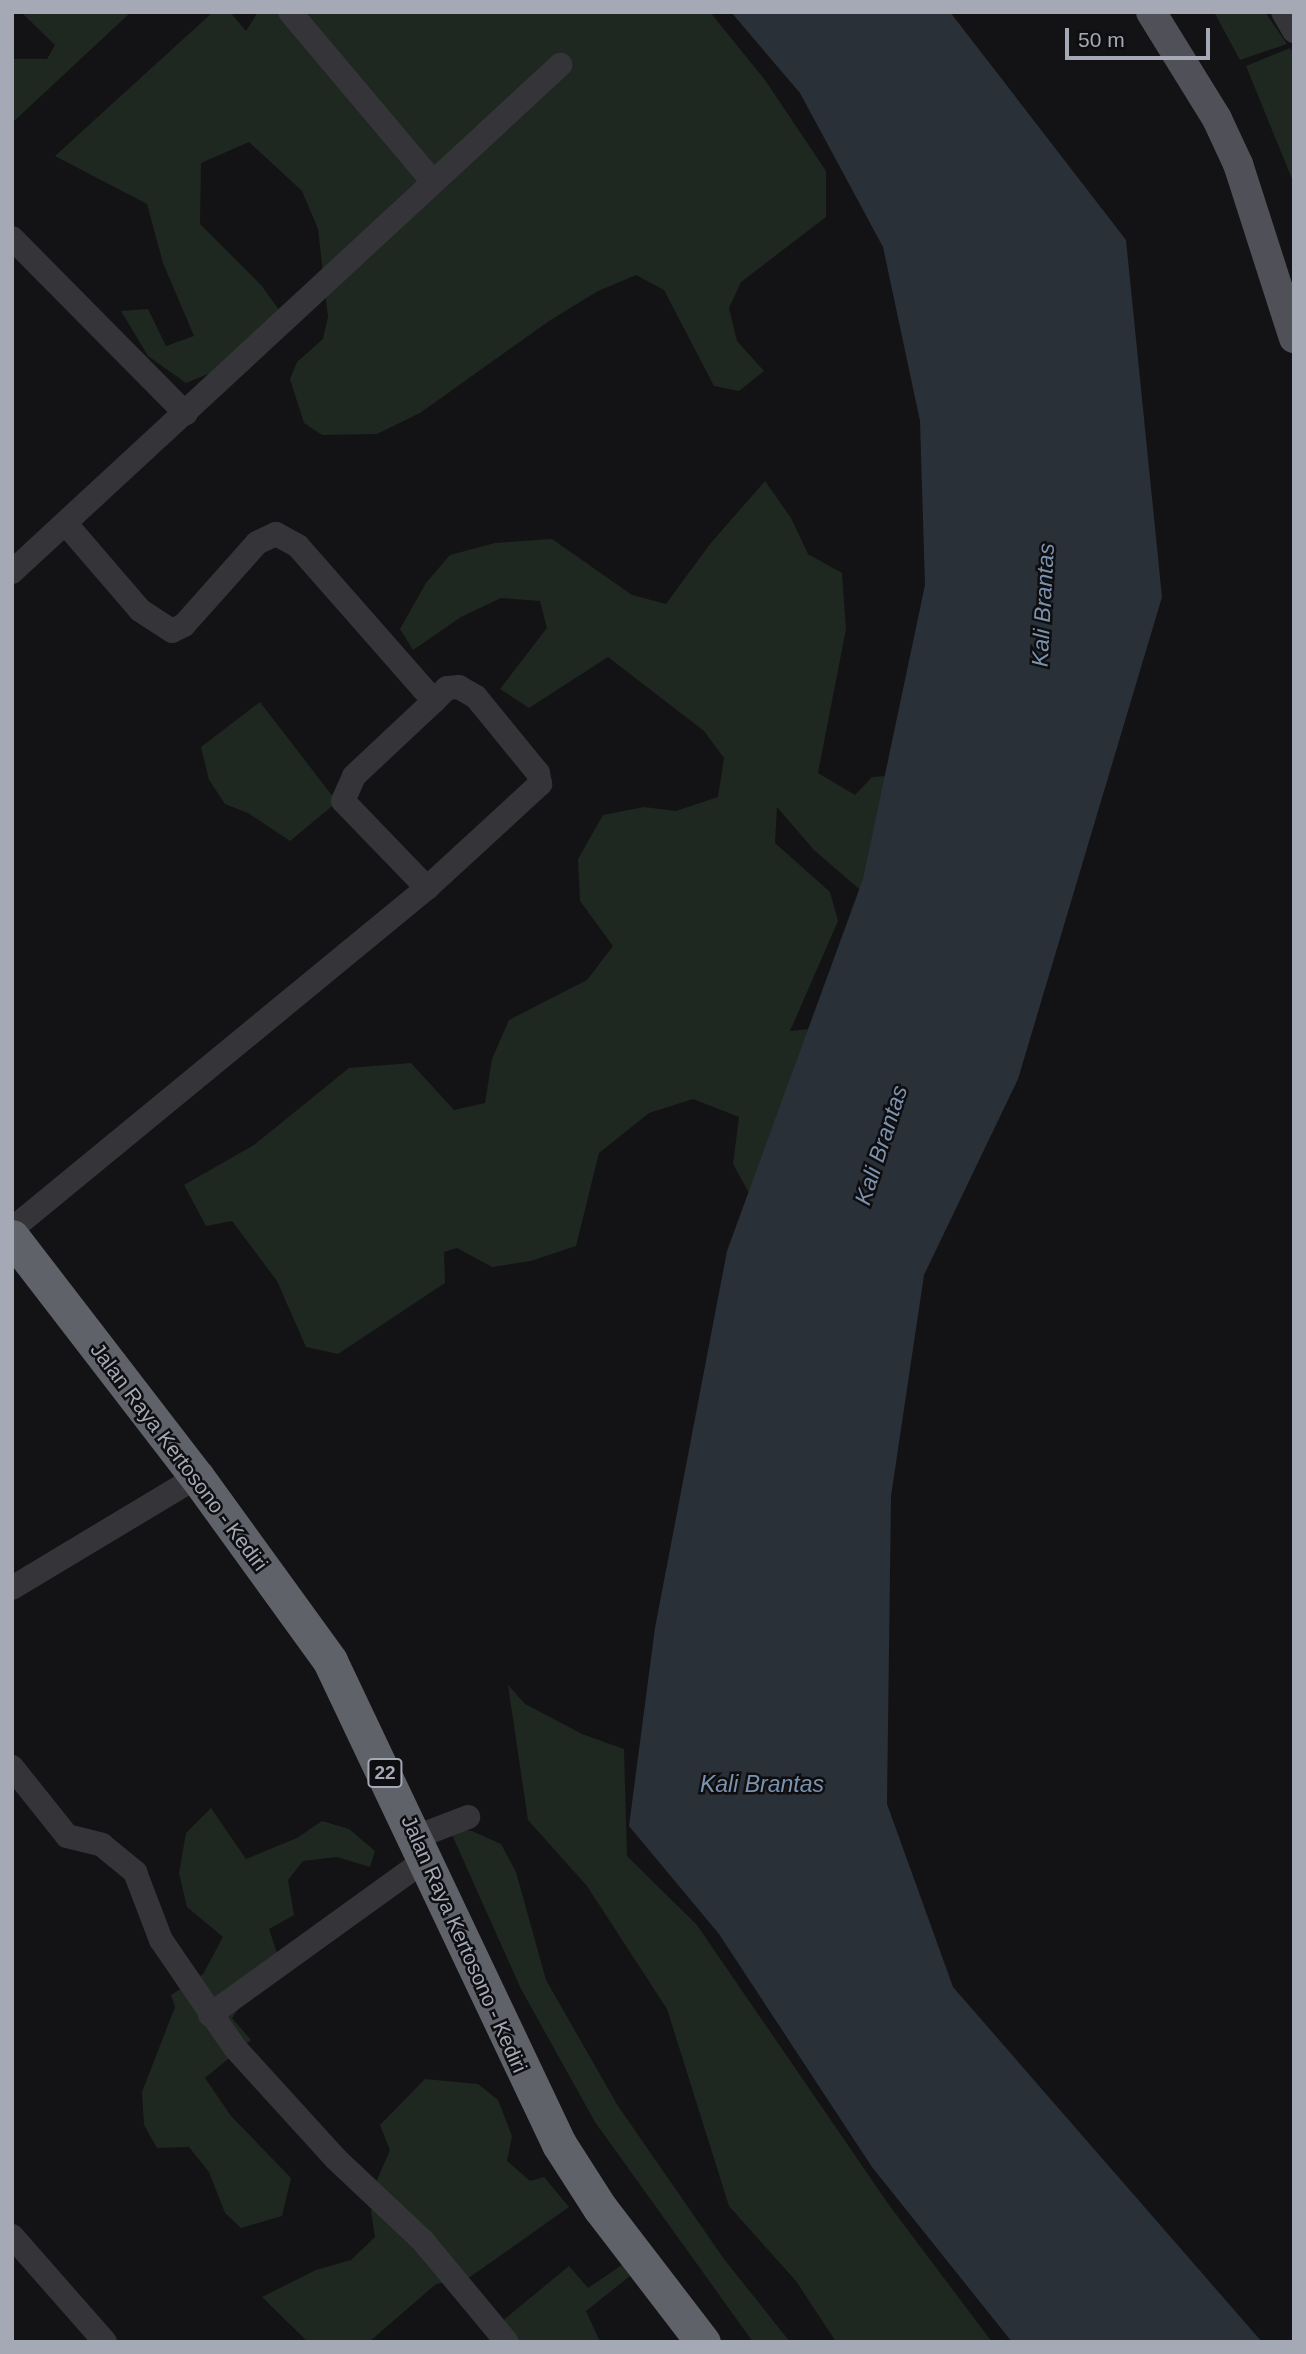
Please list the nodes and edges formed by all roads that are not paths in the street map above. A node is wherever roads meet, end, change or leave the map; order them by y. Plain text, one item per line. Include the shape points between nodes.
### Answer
1 (290, 12) edge
2 (1151, 12) edge
3 (1283, 12) edge
4 (1294, 31) edge
5 (560, 65) dead end
6 (433, 182) junction
7 (12, 238) edge
8 (1293, 328) edge
9 (186, 414) junction
10 (66, 525) junction
11 (12, 572) edge
12 (434, 701) junction
13 (427, 888) junction
14 (12, 1228) edge
15 (12, 1237) edge
16 (197, 1477) junction
17 (12, 1588) edge
18 (12, 1768) edge
19 (468, 1817) dead end
20 (421, 1848) junction
21 (210, 2015) junction
22 (12, 2236) edge
23 (105, 2342) edge
24 (507, 2342) edge
25 (702, 2342) edge

1 - 6 street
2 - 8 main road via 1217,119 1238,164
3 - 4 street
5 - 6 street
6 - 9 street
7 - 9 street
9 - 10 street
10 - 11 street
10 - 12 street via 140,611 172,631 184,625 257,543 276,534 285,538 336,586
12 - 13 street via 354,776 344,801
12 - 13 street via 447,688 460,687 476,697 538,773 540,784
13 - 14 street
15 - 16 highway, Jalan Raya Kertosono - Kediri / 22
16 - 17 street
16 - 20 highway, Jalan Raya Kertosono - Kediri / 22 via 330,1661
18 - 21 street via 67,1836 102,1845 135,1872 161,1940
19 - 20 street
20 - 21 street
20 - 25 highway, Jalan Raya Kertosono - Kediri / 22 via 559,2144 600,2208
21 - 24 street via 257,2076 423,2241
22 - 23 street

